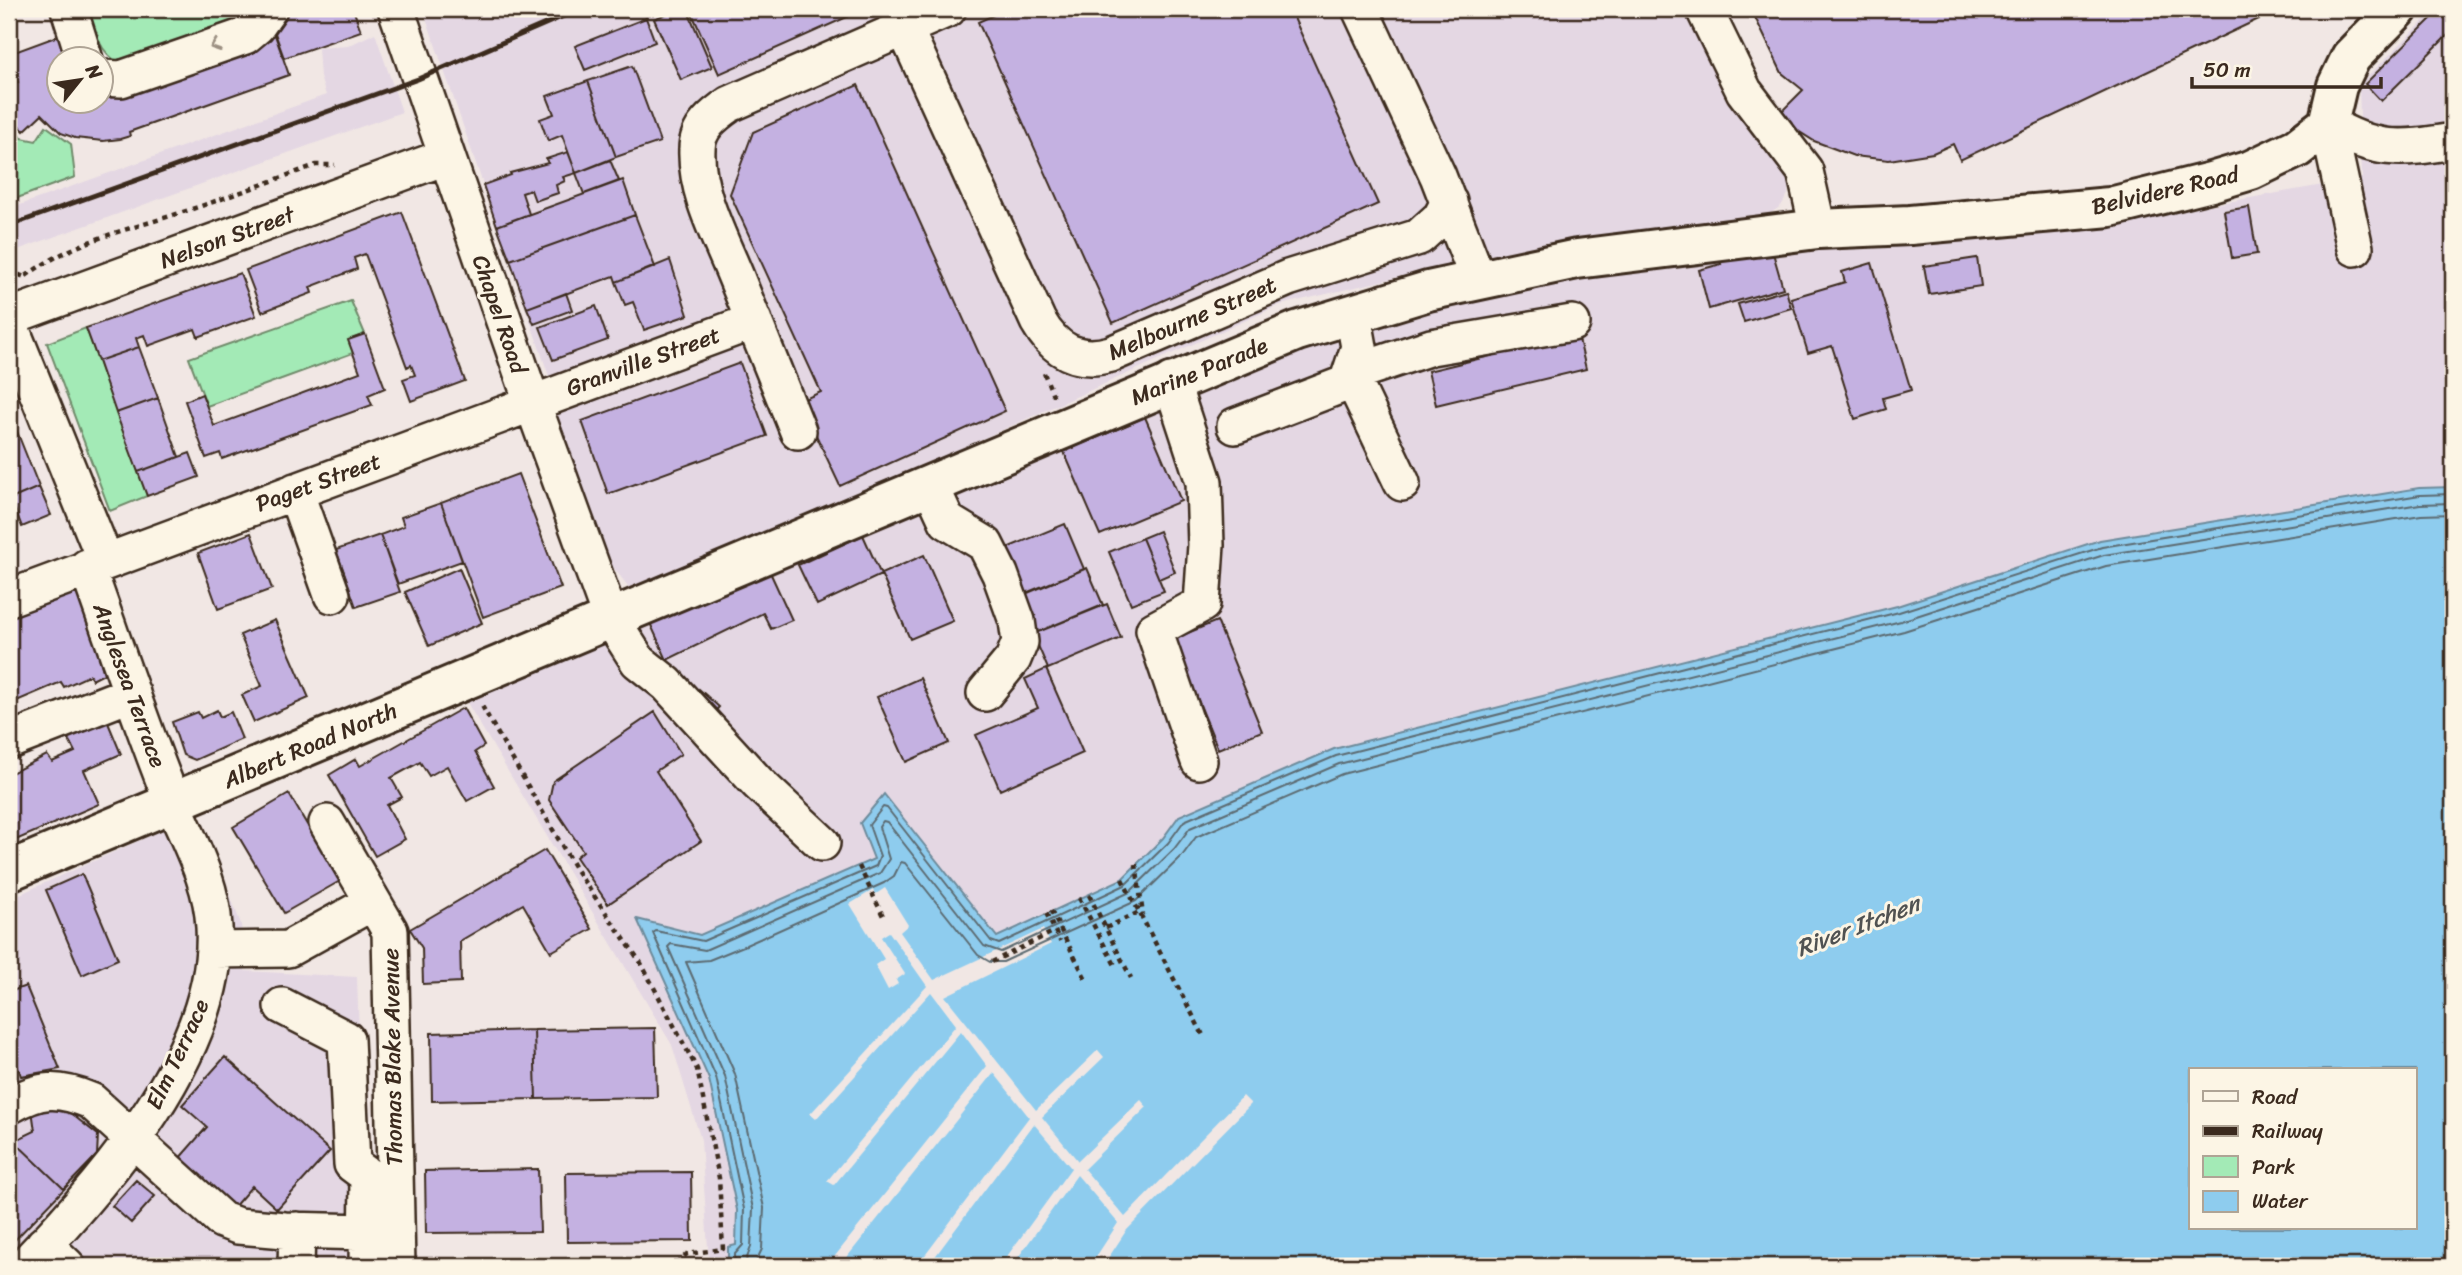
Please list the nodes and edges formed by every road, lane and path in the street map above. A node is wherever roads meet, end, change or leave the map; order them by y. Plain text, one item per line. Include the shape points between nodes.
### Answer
1 (69, 9) edge
2 (269, 9) edge
3 (396, 9) edge
4 (948, 9) edge
5 (1360, 9) edge
6 (1704, 9) edge
7 (2398, 9) edge
8 (905, 29) junction
9 (81, 46) edge
10 (116, 79) edge
11 (2328, 124) junction
12 (2453, 141) edge
13 (445, 157) junction
14 (342, 165) dead end
15 (1449, 202) junction
16 (1818, 229) junction
17 (2355, 247) dead end
18 (26, 276) dead end
19 (1478, 279) junction
20 (1353, 314) junction
21 (9, 320) edge
22 (754, 321) junction
23 (1572, 323) dead end
24 (1049, 339) junction
25 (1350, 374) junction
26 (1171, 381) junction
27 (532, 402) junction
28 (1067, 426) junction
29 (1235, 426) dead end
30 (798, 431) dead end
31 (1402, 483) dead end
32 (930, 484) junction
33 (295, 491) junction
34 (96, 563) junction
35 (332, 595) dead end
36 (9, 598) edge
37 (610, 617) junction
38 (466, 678) junction
39 (132, 693) junction
40 (985, 693) dead end
41 (9, 741) edge
42 (1199, 761) dead end
43 (173, 803) junction
44 (327, 823) dead end
45 (822, 843) dead end
46 (1136, 864) dead end
47 (859, 866) dead end
48 (9, 871) edge
49 (1122, 879) dead end
50 (1090, 895) dead end
51 (1080, 898) dead end
52 (373, 902) junction
53 (1139, 912) junction
54 (883, 916) dead end
55 (1144, 921) junction
56 (1106, 928) junction
57 (1055, 930) junction
58 (1060, 941) dead end
59 (214, 950) junction
60 (992, 962) dead end
61 (1115, 965) dead end
62 (1131, 978) dead end
63 (1087, 981) dead end
64 (282, 1006) dead end
65 (1204, 1037) dead end
66 (9, 1106) edge
67 (132, 1142) junction
68 (297, 1230) junction
69 (368, 1232) junction
70 (45, 1259) edge
71 (296, 1266) edge
72 (367, 1266) edge
73 (397, 1266) edge
74 (544, 1266) edge

1 - 9 street
2 -> 10 street via 245,36
3 - 13 street, Chapel Road
4 - 8 street
5 - 15 street
6 - 16 street via 1744,91 1805,171
7 - 11 main road via 2351,57 2337,86
8 - 22 street via 730,104 712,116 700,135 698,171 709,210
8 - 24 street
11 - 12 street via 2358,142 2383,147 2415,148
11 - 16 main road, Belvidere Road via 2297,148 2251,170 2110,207
11 - 17 street
13 - 21 street, Nelson Street
13 - 27 street, Chapel Road
14 - 18 path via 316,164 188,211 91,239
15 - 19 street
15 - 24 street, Melbourne Street via 1436,223 1419,237 1288,278 1103,356 1079,357
16 - 19 main road, Marine Parade via 1577,259
19 - 20 main road, Marine Parade
20 - 25 street via 1359,347
20 - 26 main road, Marine Parade
21 - 34 street, Anglesea Terrace
22 - 27 street, Granville Street
22 - 30 street
23 - 25 street via 1431,347
24 - 28 path via 1036,356
25 - 29 street via 1347,383
25 - 31 street
26 - 28 main road, Marine Parade
26 - 42 street via 1204,482 1202,604 1154,630
27 - 33 street, Paget Street
27 - 37 street, Chapel Road
28 - 32 main road, Marine Parade
32 - 37 main road, Marine Parade
32 - 40 street via 947,521 985,544 1017,621 1020,642 1013,659
33 - 34 street, Paget Street
33 - 35 street
34 - 36 street, Paget Street
34 - 39 street, Anglesea Terrace
37 - 38 main road, Albert Road North
37 - 45 street, Chapel Road via 638,661 667,684 758,783
38 - 43 main road, Albert Road North
38 - 74 path via 576,870 641,963 697,1069 719,1178 723,1249 687,1254 677,1263
39 - 41 street
39 - 43 street, Anglesea Terrace
43 - 48 main road, Albert Road North
43 - 59 street, Elm Terrace via 202,874 214,925
44 - 52 street, Thomas Blake Avenue
46 - 55 path
47 - 54 path
49 - 53 path
50 - 56 path
51 - 61 path
52 - 59 street via 288,949
52 - 73 street, Thomas Blake Avenue via 390,931
53 - 55 path
53 - 56 path
55 - 65 path
56 - 62 path
57 - 58 path
57 - 60 path
57 - 63 path via 1049,912
59 - 67 street, Elm Terrace via 196,1022 167,1085
64 - 69 street via 346,1039 352,1164 368,1176
66 - 67 street via 32,1092 70,1092 91,1101
67 - 68 street via 222,1220 238,1226
67 - 70 street, Elm Terrace
68 - 69 street
68 - 71 street
69 - 72 street

